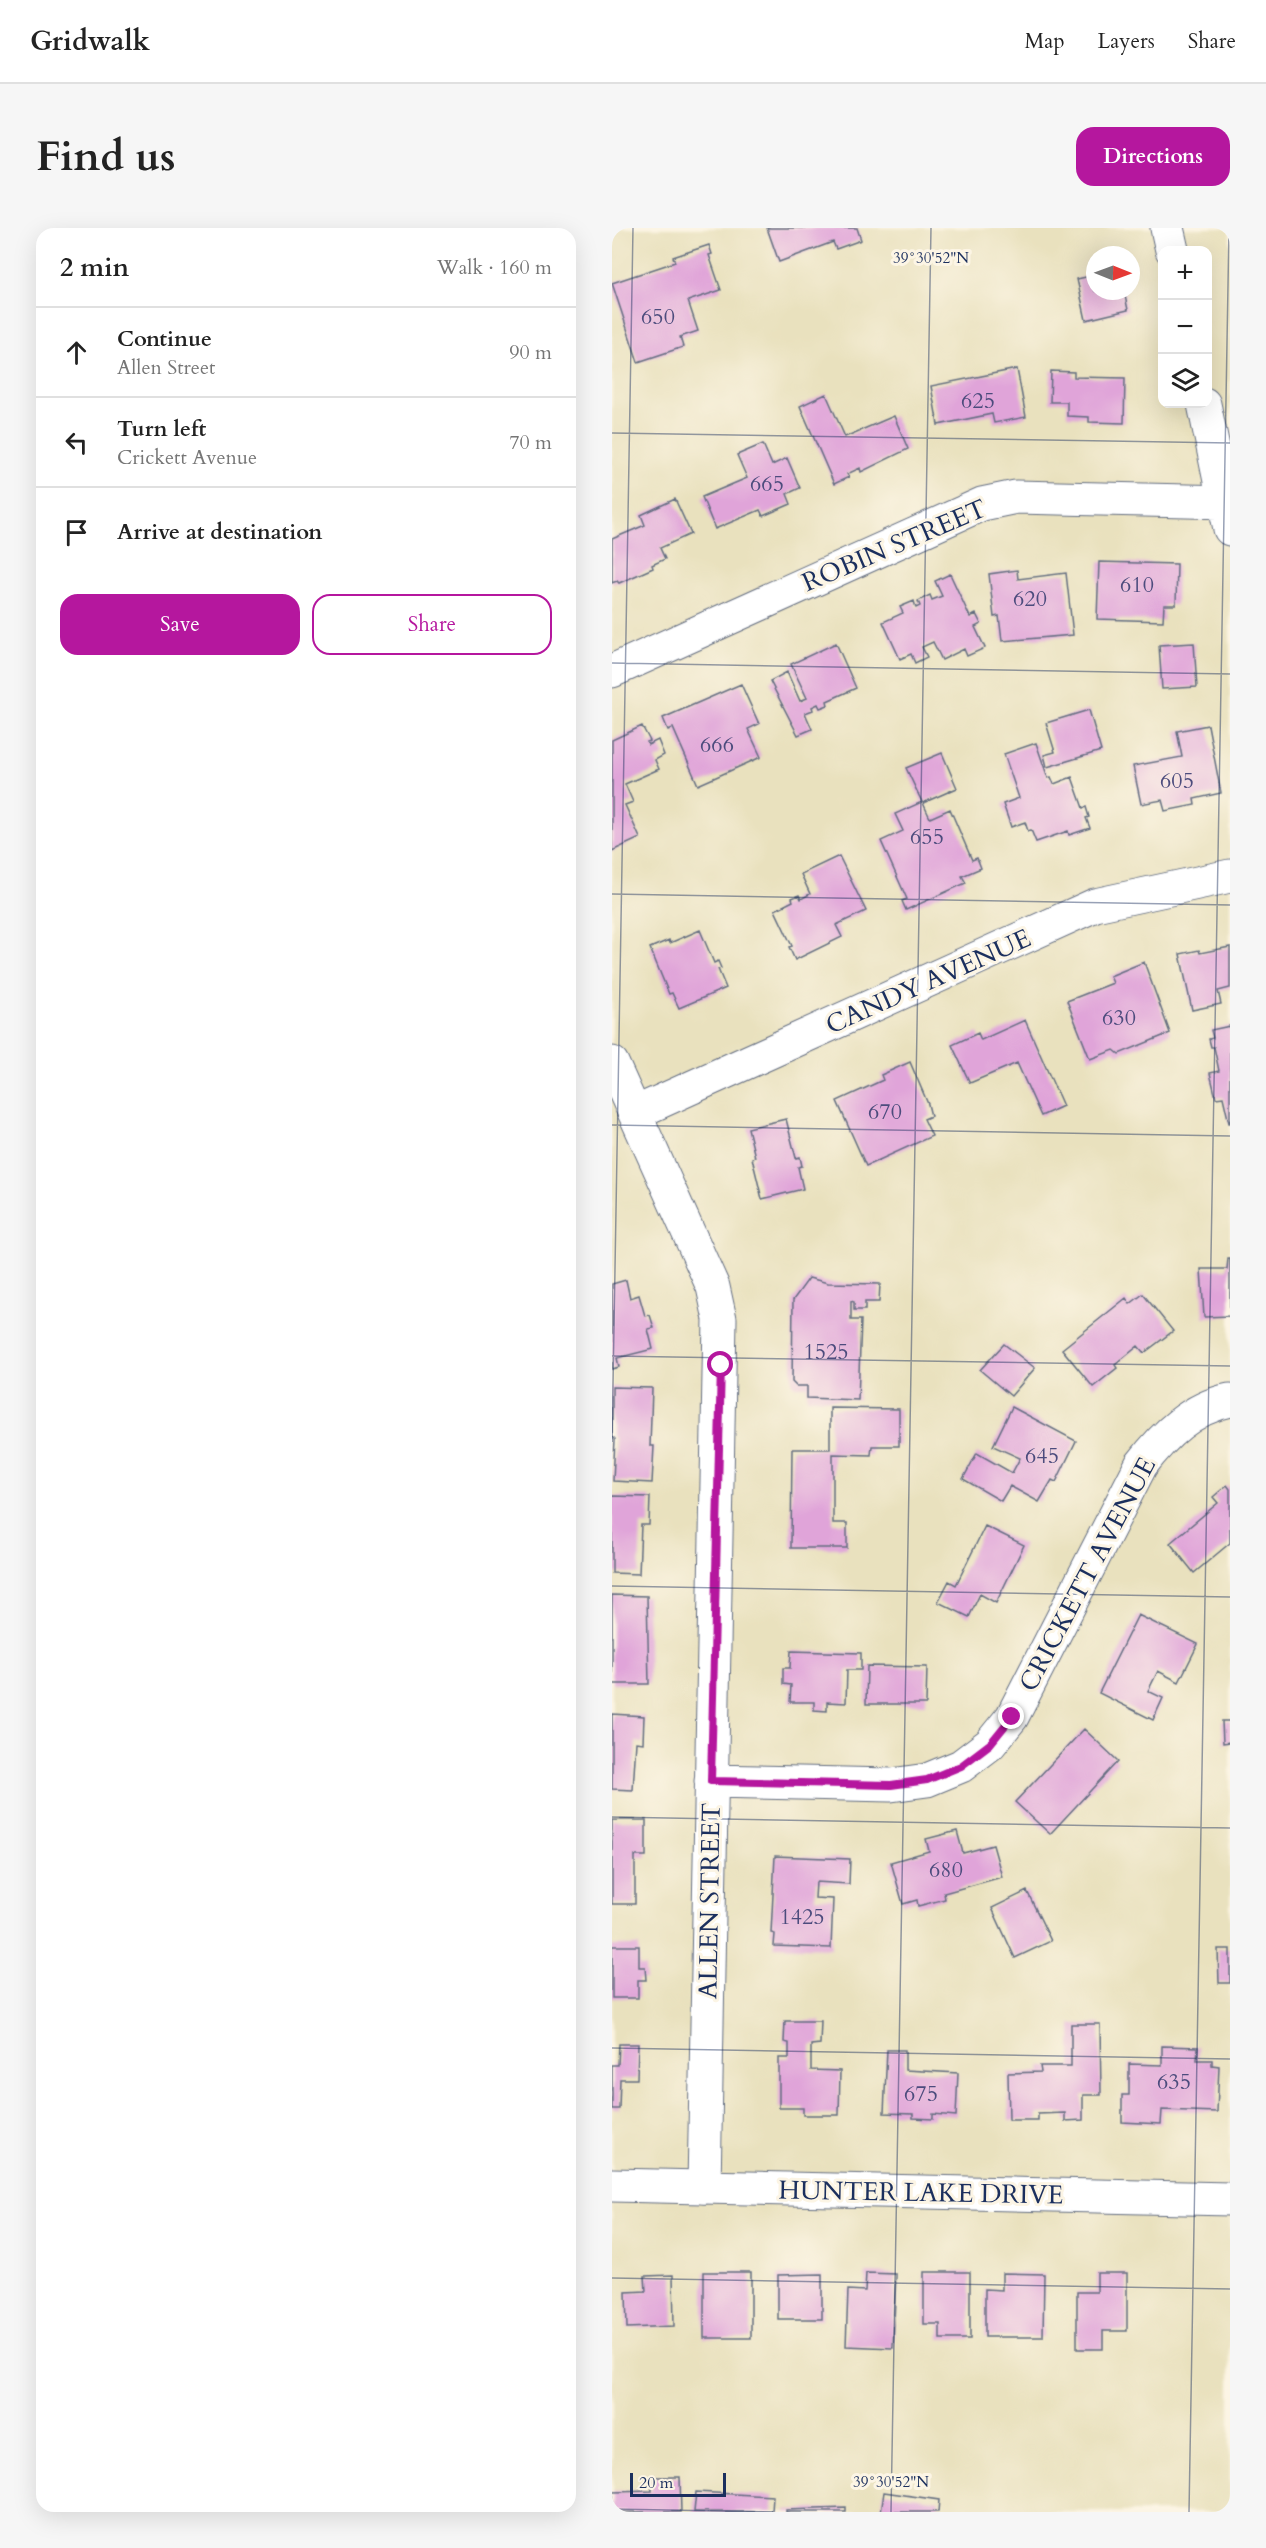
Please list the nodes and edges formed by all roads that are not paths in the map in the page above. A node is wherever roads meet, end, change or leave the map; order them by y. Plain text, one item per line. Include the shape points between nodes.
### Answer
1 (1167, 228) edge
2 (1171, 246) edge
3 (1205, 408) edge
4 (1228, 511) edge
5 (612, 671) edge
6 (1230, 876) edge
7 (612, 1063) edge
8 (635, 1113) junction
9 (1230, 1400) edge
10 (711, 1781) junction
11 (612, 2185) edge
12 (704, 2187) junction
13 (1230, 2199) edge

1 - 2 street
3 - 4 street
4 - 5 street, ROBIN STREET via 1016,497 982,504
6 - 8 street, CANDY AVENUE via 1095,905
7 - 8 street, ALLEN STREET
8 - 10 street, ALLEN STREET via 713,1287 720,1319
9 - 10 street, CRICKETT AVENUE via 1190,1417 1161,1439 1141,1465 1012,1717 990,1744 961,1766 927,1780 891,1785
10 - 12 street, ALLEN STREET
11 - 12 street, HUNTER LAKE DRIVE
12 - 13 street, HUNTER LAKE DRIVE

